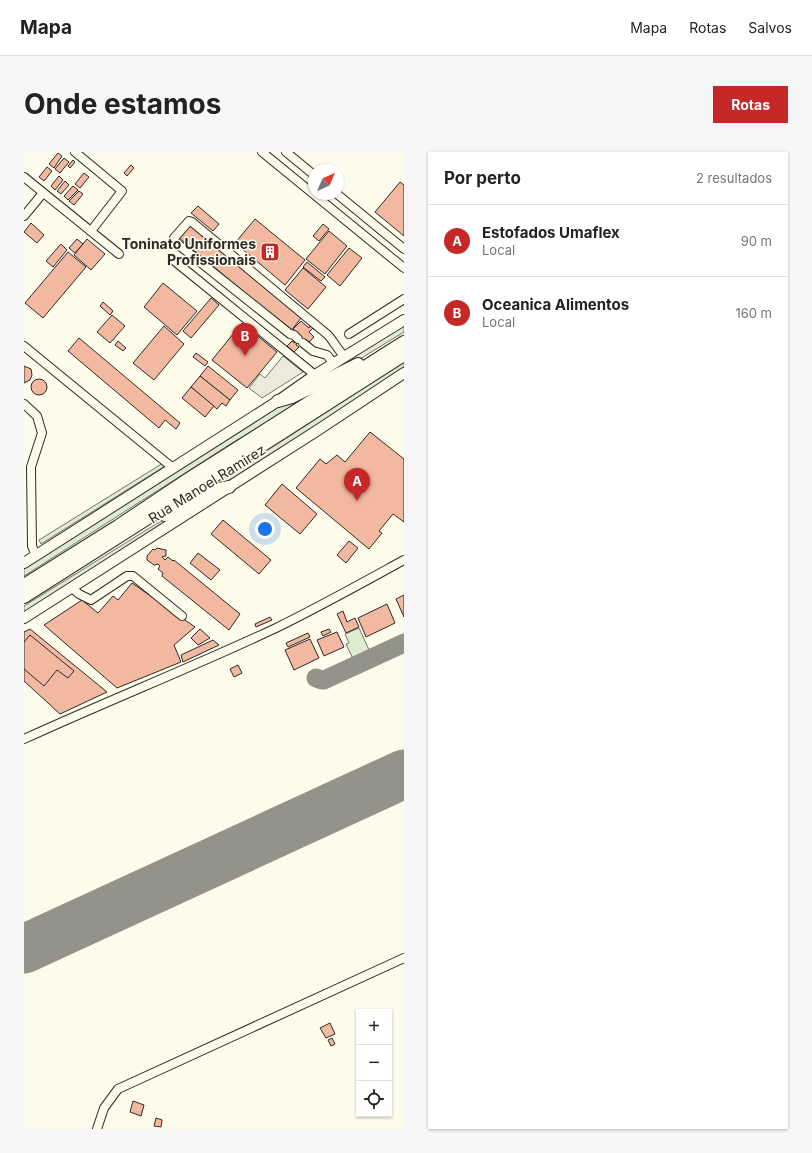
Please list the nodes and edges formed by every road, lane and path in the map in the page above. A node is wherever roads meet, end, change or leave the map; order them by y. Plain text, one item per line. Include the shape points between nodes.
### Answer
1 (75, 152) edge
2 (262, 152) edge
3 (286, 152) edge
4 (297, 161) junction
5 (308, 170) edge
6 (287, 172) junction
7 (24, 177) edge
8 (43, 193) junction
9 (344, 200) edge
10 (24, 216) edge
11 (91, 231) junction
12 (404, 249) edge
13 (119, 254) dead end
14 (172, 259) dead end
15 (404, 268) edge
16 (404, 299) edge
17 (404, 320) edge
18 (350, 334) dead end
19 (404, 342) edge
20 (24, 346) edge
21 (392, 350) junction
22 (404, 355) edge
23 (344, 357) junction
24 (334, 364) junction
25 (404, 373) edge
26 (315, 375) junction
27 (278, 401) junction
28 (24, 404) edge
29 (173, 468) junction
30 (229, 487) junction
31 (28, 526) edge
32 (36, 556) junction
33 (404, 560) edge
34 (24, 563) edge
35 (72, 567) junction
36 (24, 585) edge
37 (72, 588) junction
38 (24, 597) edge
39 (182, 616) dead end
40 (24, 618) edge
41 (24, 739) edge
42 (404, 958) edge
43 (97, 1129) edge

1 - 11 street via 122,191
2 - 6 street
3 - 4 street
4 - 5 street
4 - 6 street
6 - 15 street
7 - 8 street
8 - 10 street
8 - 11 street
9 - 12 street
11 - 13 street
14 - 26 street
16 - 18 street
17 - 23 main road
19 - 21 highway
20 - 29 street
21 - 27 highway via 385,351 292,397
21 - 36 highway
22 - 35 highway
23 - 24 main road
23 - 24 street via 328,335 192,222 186,223 174,238 175,242 290,334 313,351 327,355
24 - 26 main road
25 - 30 main road, Rua Manoel Ramirez
26 - 27 main road
27 - 29 main road
28 - 31 street via 36,416 42,433 30,466
29 - 32 main road
30 - 35 highway via 219,489 165,515 105,553
30 - 37 main road, Rua Manoel Ramirez
31 - 32 street
32 - 34 main road
33 - 41 street via 278,627
35 - 38 highway
37 - 39 street via 91,600 128,576 133,576
37 - 40 main road, Rua Manoel Ramirez
42 - 43 street via 118,1089 104,1108

